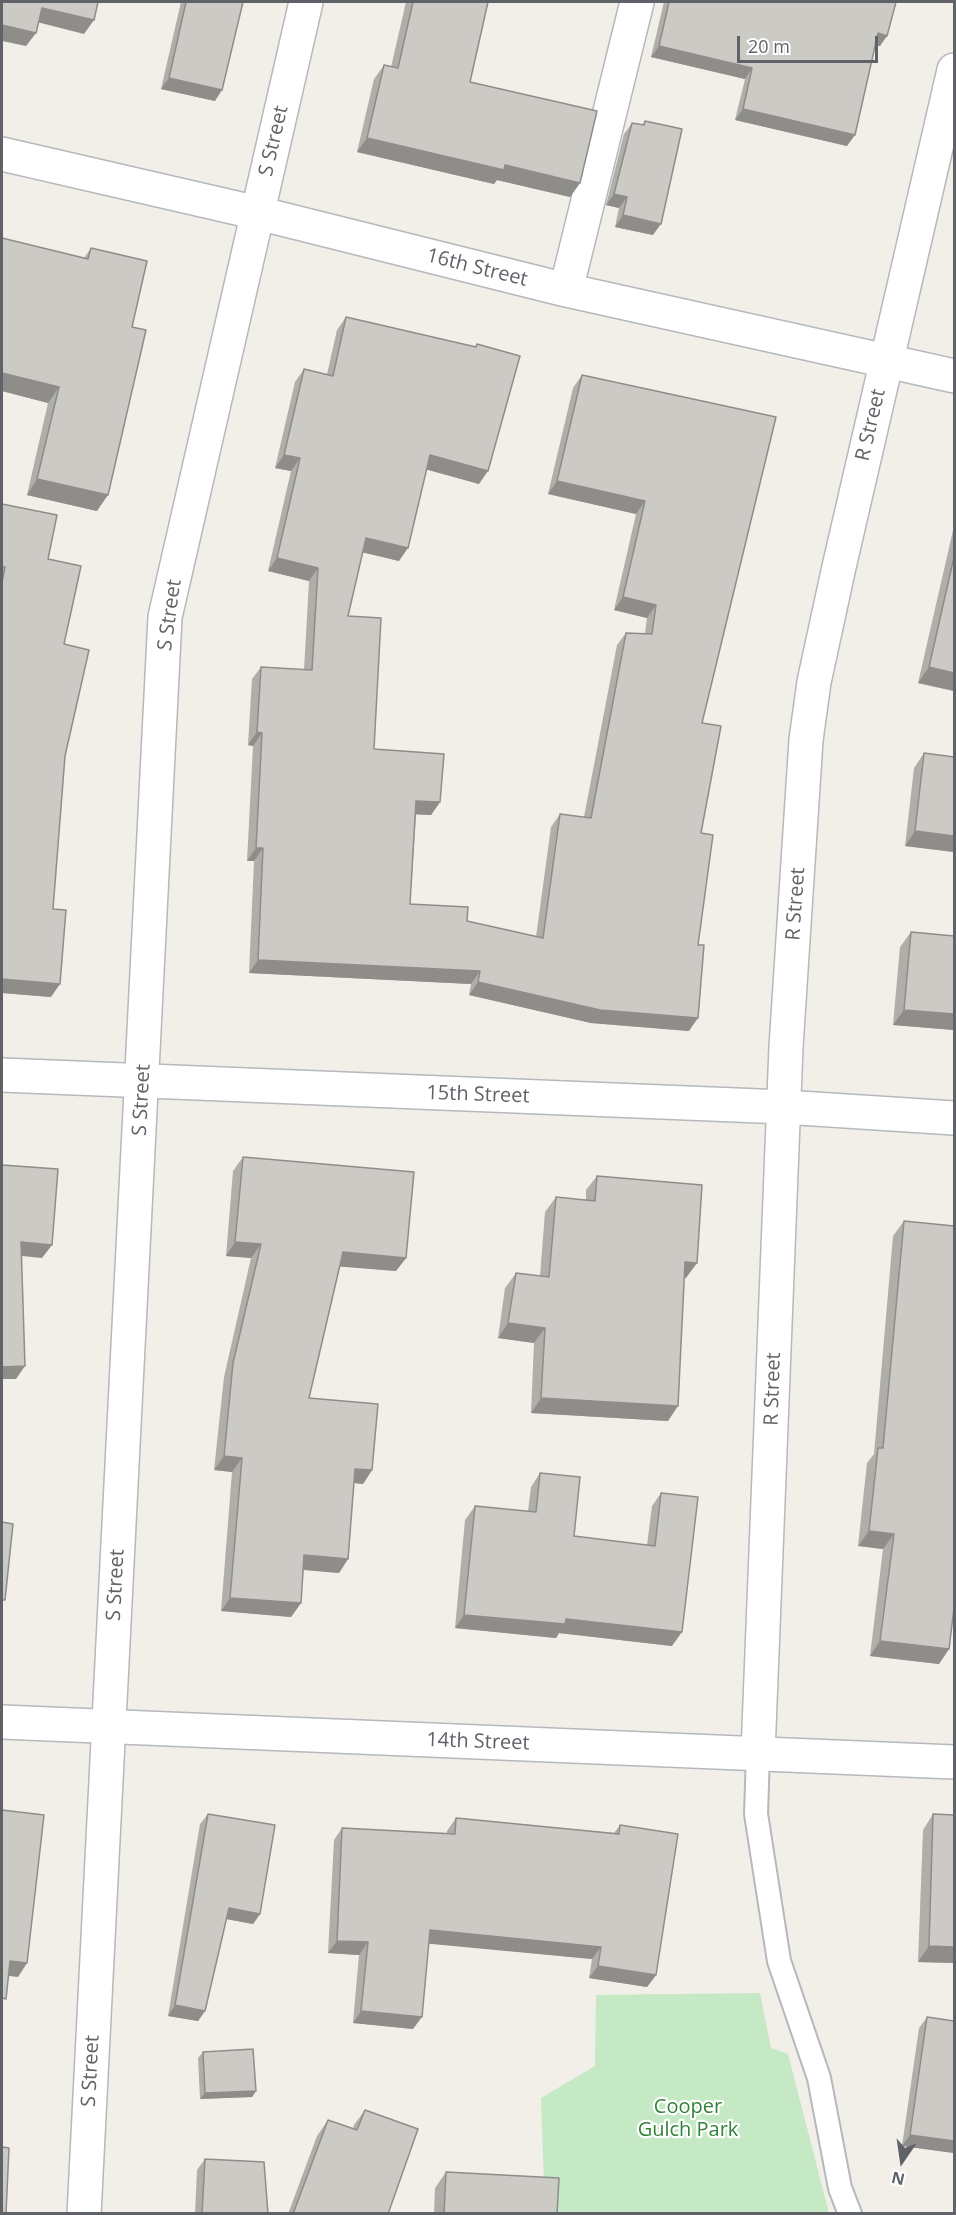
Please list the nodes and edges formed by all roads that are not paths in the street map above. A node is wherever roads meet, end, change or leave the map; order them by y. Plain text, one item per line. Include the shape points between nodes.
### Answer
1 (306, 2) edge
2 (637, 2) edge
3 (954, 70) edge
4 (2, 154) edge
5 (258, 213) junction
6 (566, 290) junction
7 (885, 360) junction
8 (954, 376) edge
9 (2, 1076) edge
10 (143, 1082) junction
11 (784, 1107) junction
12 (954, 1118) edge
13 (2, 1722) edge
14 (108, 1727) junction
15 (758, 1753) junction
16 (954, 1762) edge
17 (84, 2214) edge
18 (850, 2214) edge

1 - 5 street, S Street
2 - 6 street
3 - 7 street, R Street
4 - 5 street, 16th Street
5 - 6 street, 16th Street
5 - 10 street, S Street via 165,617
6 - 7 street, 16th Street
7 - 8 street, 16th Street
7 - 11 street, R Street via 814,682 806,740
9 - 10 street, 15th Street
10 - 11 street, 15th Street
10 - 14 street, S Street
11 - 12 street, 15th Street
11 - 15 street, R Street
13 - 14 street, 14th Street
14 - 15 street, 14th Street
14 - 17 street, S Street
15 - 16 street, 14th Street
15 - 18 lane via 756,1814 778,1961 819,2078 840,2188

